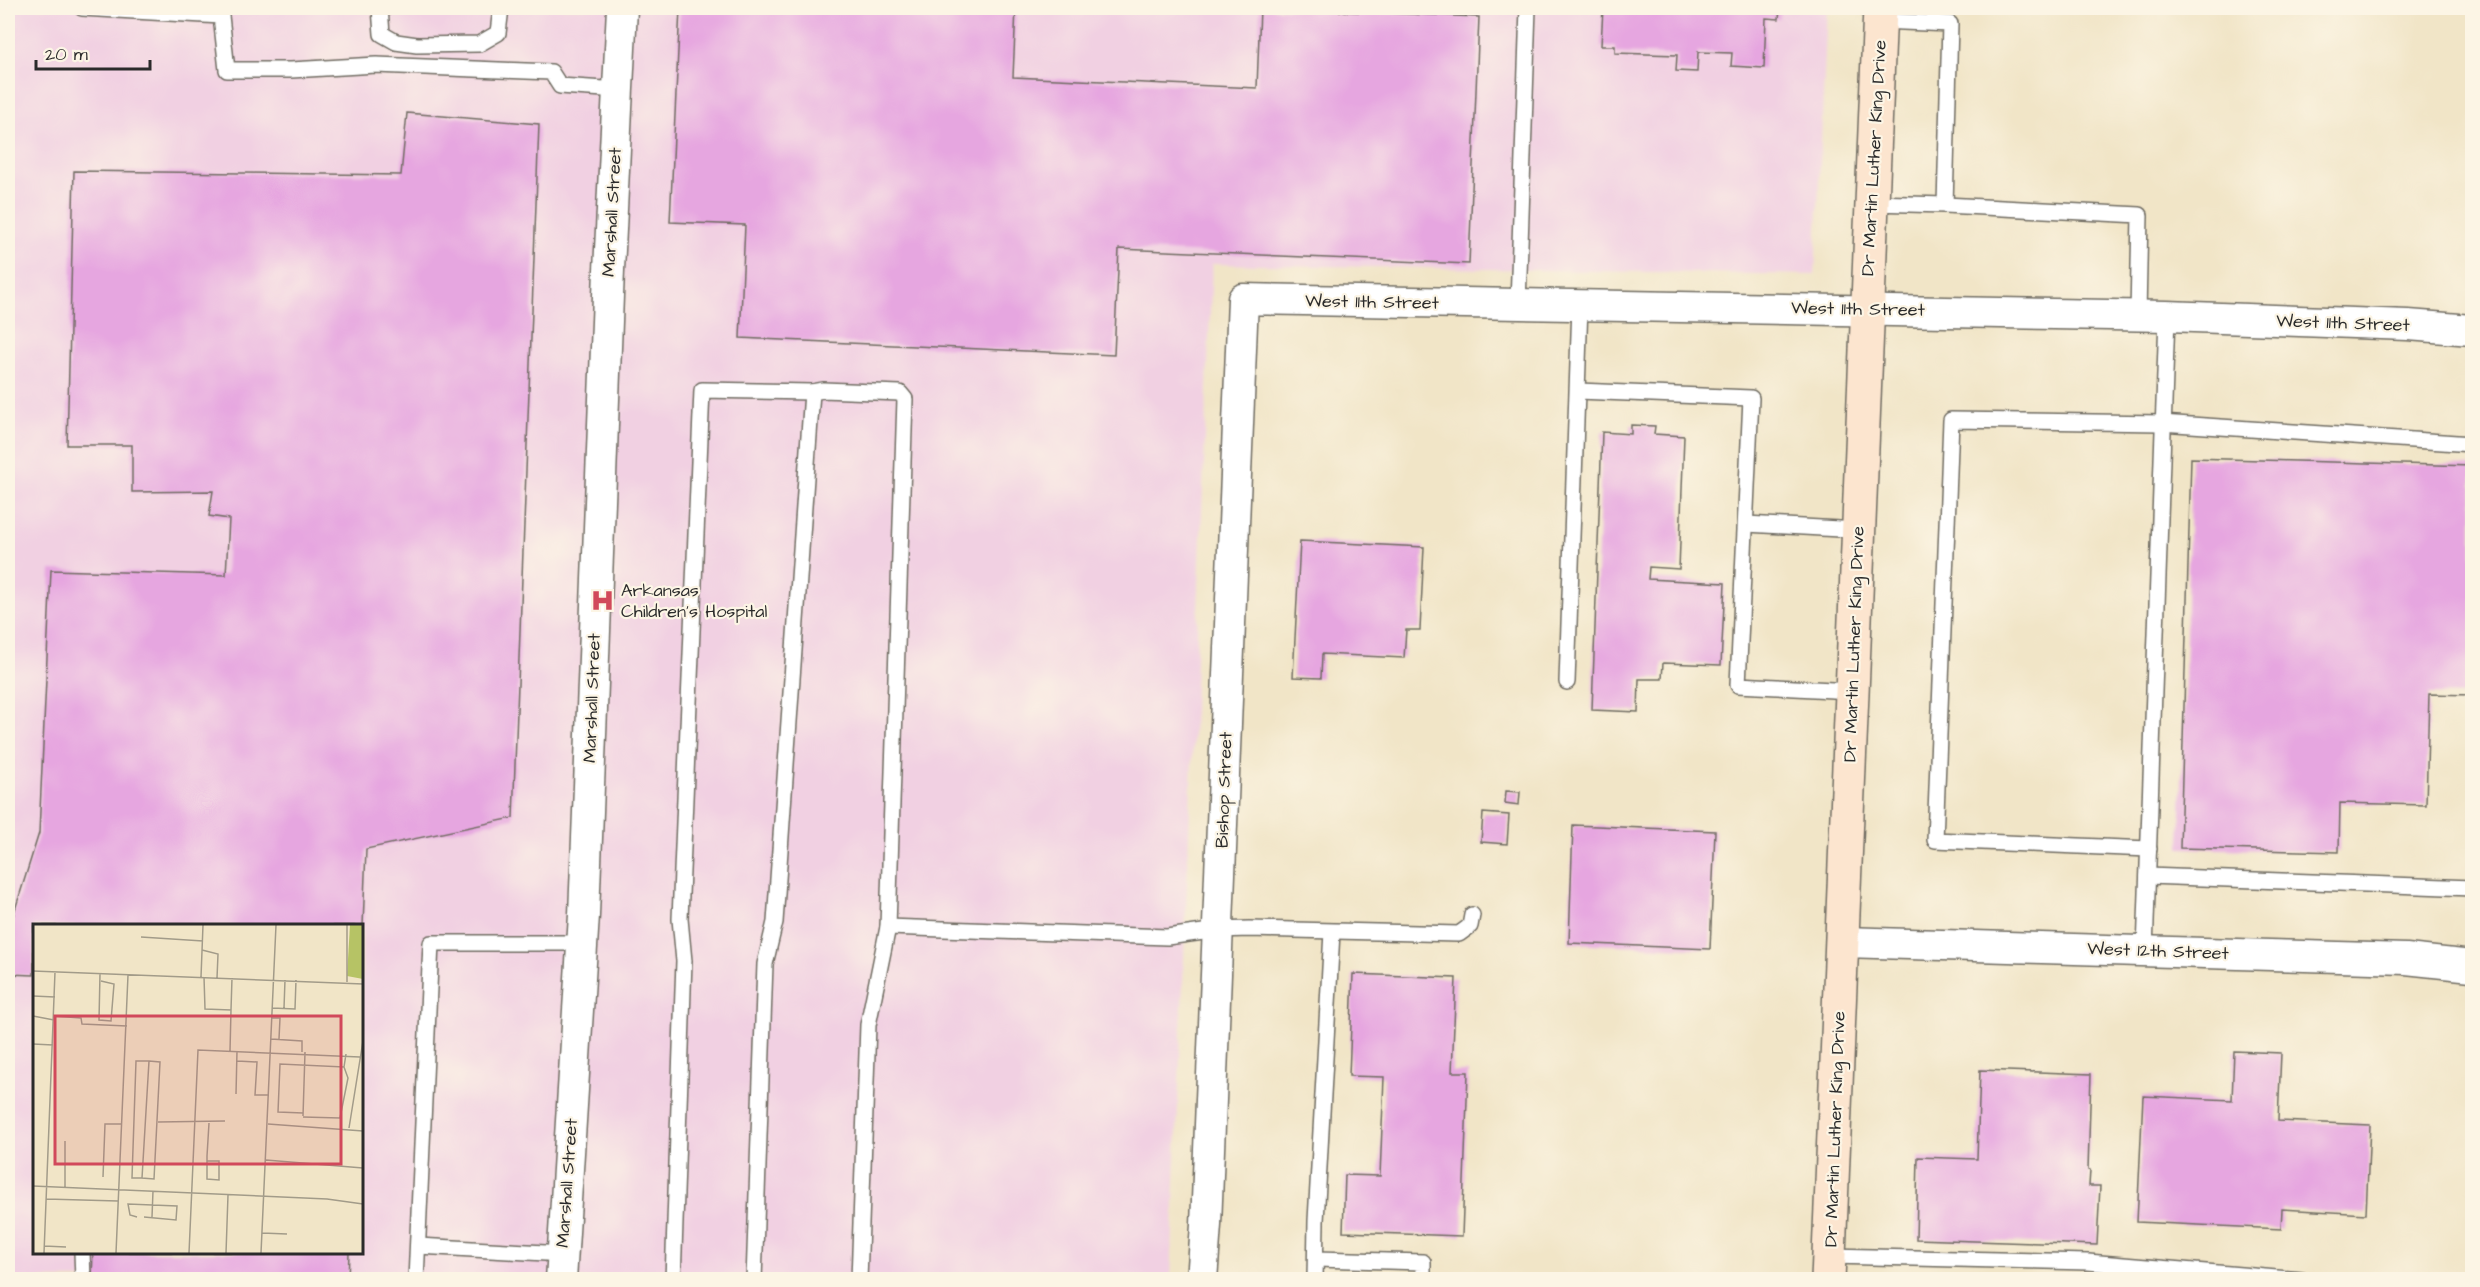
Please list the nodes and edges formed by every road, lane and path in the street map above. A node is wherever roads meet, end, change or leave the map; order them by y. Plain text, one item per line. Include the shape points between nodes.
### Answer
1 (82, 8) edge
2 (380, 8) edge
3 (501, 8) edge
4 (622, 8) edge
5 (1528, 8) edge
6 (1880, 14) edge
7 (619, 90) junction
8 (1872, 203) junction
9 (1945, 205) junction
10 (1243, 299) joint
11 (1518, 304) junction
12 (1580, 304) junction
13 (1867, 309) junction
14 (2153, 316) junction
15 (2472, 330) edge
16 (1578, 391) junction
17 (812, 392) junction
18 (2162, 423) junction
19 (2472, 444) edge
20 (1746, 524) junction
21 (1858, 530) junction
22 (1567, 682) dead end
23 (1852, 691) junction
24 (2149, 849) junction
25 (2148, 876) junction
26 (2472, 888) edge
27 (1472, 915) dead end
28 (888, 927) junction
29 (1218, 930) junction
30 (1332, 932) junction
31 (1843, 942) junction
32 (582, 943) junction
33 (2145, 951) junction
34 (2472, 966) edge
35 (418, 1246) junction
36 (82, 1254) edge
37 (1316, 1259) junction
38 (562, 1267) edge
39 (1829, 1268) edge
40 (83, 1280) edge
41 (416, 1280) edge
42 (673, 1280) edge
43 (754, 1280) edge
44 (859, 1280) edge
45 (1202, 1280) edge
46 (1315, 1280) edge
47 (1423, 1280) edge
48 (2302, 1280) edge

1 - 7 lane via 221,16 227,70 376,65 551,72 560,86
2 - 3 lane via 382,34 396,42 417,45 479,44 498,33
4 - 7 street, Marshall Street
5 - 11 lane
6 - 8 main road, Dr Martin Luther King Drive
6 - 9 lane via 1950,24
7 - 32 street, Marshall Street
8 - 9 lane
8 - 13 main road, Dr Martin Luther King Drive
9 - 14 lane via 2140,216
10 - 11 street, West 11th Street
10 - 29 street, Bishop Street
11 - 12 street, West 11th Street
12 - 13 street, West 11th Street
12 - 16 lane
13 - 14 street, West 11th Street
13 - 21 main road, Dr Martin Luther King Drive
14 - 15 street, West 11th Street
14 - 18 lane
16 - 20 lane via 1751,398
16 - 22 lane
17 - 28 lane via 900,393 905,399
17 - 42 lane via 702,390 680,919 684,961
17 - 43 lane via 775,922 765,964
18 - 19 lane
18 - 24 lane
18 - 24 lane via 1951,420 1935,840
20 - 21 lane
20 - 23 lane via 1738,685
21 - 23 main road, Dr Martin Luther King Drive
23 - 31 main road, Dr Martin Luther King Drive
24 - 25 lane
25 - 26 lane
25 - 33 lane
27 - 30 lane via 1470,926 1459,934
28 - 29 lane via 1167,937
28 - 44 lane via 868,1025
29 - 30 lane
29 - 45 street, Bishop Street
30 - 37 lane
31 - 33 street, West 12th Street
31 - 39 main road, Dr Martin Luther King Drive
32 - 35 lane via 431,943
32 - 38 street, Marshall Street
33 - 34 street, West 12th Street via 2406,959
35 - 38 lane
35 - 41 lane
36 - 40 lane
37 - 46 lane
37 - 47 lane via 1423,1262
39 - 48 lane via 2088,1262

